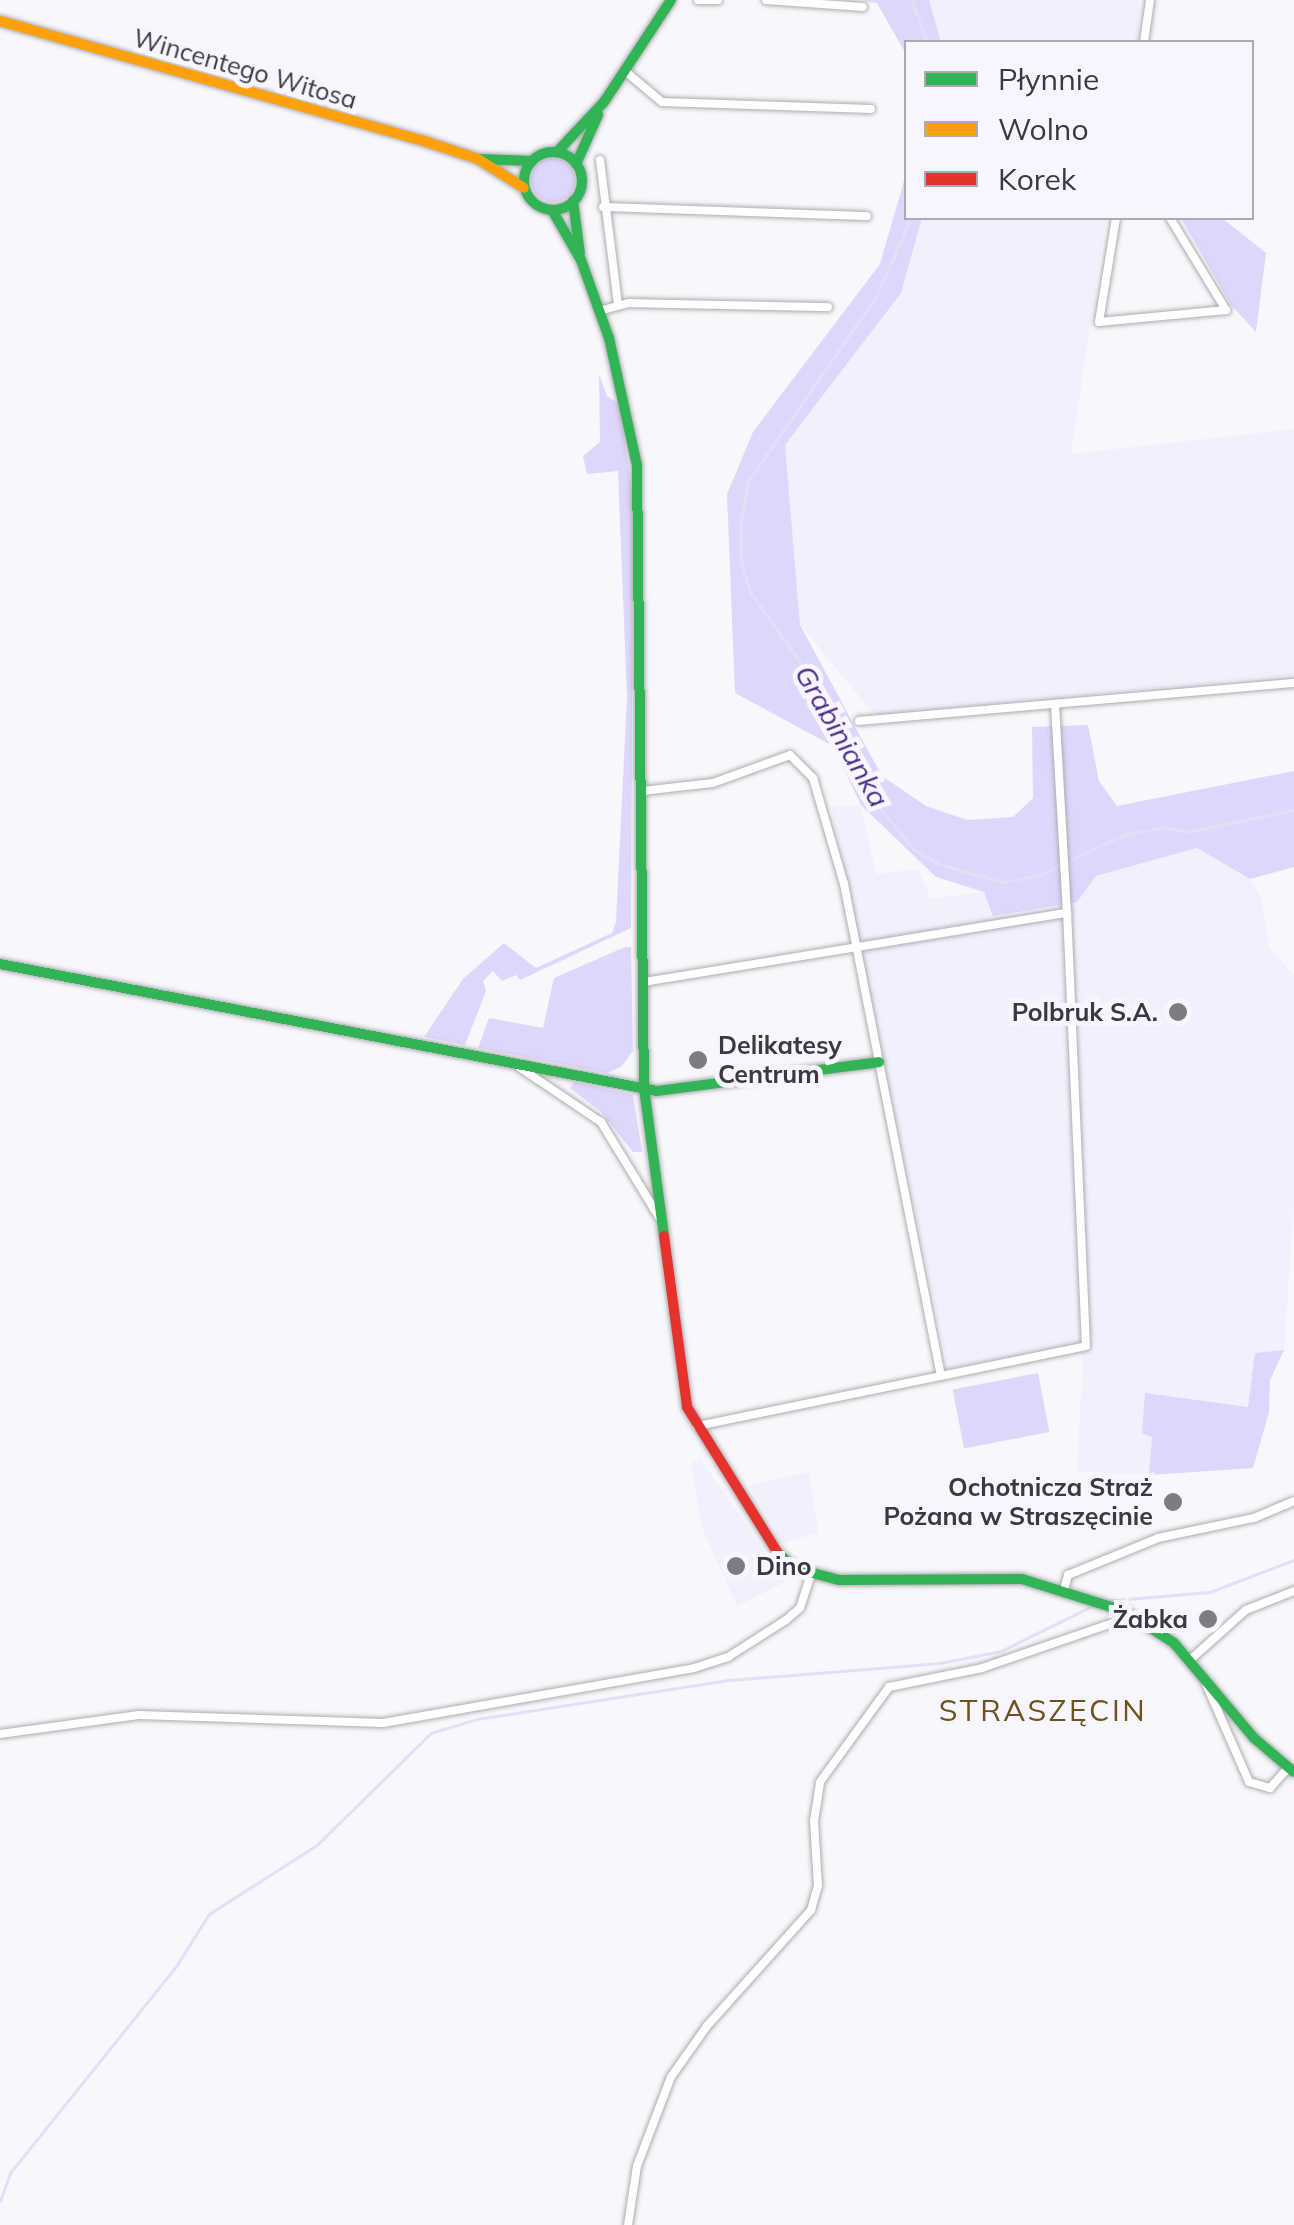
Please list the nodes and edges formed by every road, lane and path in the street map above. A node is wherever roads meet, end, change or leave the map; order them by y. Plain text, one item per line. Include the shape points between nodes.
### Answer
1 (671, 0) edge
2 (698, 0) edge
3 (718, 0) edge
4 (766, 0) edge
5 (1150, 0) edge
6 (863, 7) dead end
7 (0, 21) edge
8 (1144, 40) edge
9 (625, 71) junction
10 (604, 102) junction
11 (871, 109) dead end
12 (557, 152) junction
13 (478, 159) junction
14 (600, 160) dead end
15 (532, 161) junction
16 (576, 164) junction
17 (524, 188) junction
18 (573, 201) junction
19 (603, 207) junction
20 (552, 210) junction
21 (868, 216) dead end
22 (1116, 220) edge
23 (1171, 220) edge
24 (581, 260) junction
25 (618, 304) junction
26 (828, 307) dead end
27 (599, 311) junction
28 (1294, 683) edge
29 (1055, 705) junction
30 (858, 721) dead end
31 (642, 790) junction
32 (1067, 913) junction
33 (856, 947) junction
34 (0, 964) edge
35 (644, 982) junction
36 (879, 1062) junction
37 (515, 1065) junction
38 (644, 1088) junction
39 (660, 1217) junction
40 (941, 1376) junction
41 (697, 1426) junction
42 (1294, 1501) edge
43 (811, 1575) junction
44 (1066, 1591) junction
45 (1294, 1591) edge
46 (1119, 1609) junction
47 (1190, 1660) junction
48 (1205, 1679) junction
49 (0, 1734) edge
50 (1291, 1770) edge
51 (628, 2225) edge

1 - 9 street
2 - 3 street
4 - 6 street
5 - 8 street
7 - 13 street, Wincentego Witosa
9 - 10 street
9 - 11 street via 662,102
10 - 12 street
10 - 16 street
12 - 15 street
12 - 16 street
13 - 15 street, Wincentego Witosa
13 - 17 street, Wincentego Witosa
14 - 19 street
15 - 17 street
16 - 18 street via 582,184
17 - 20 street via 535,204
18 - 20 street
18 - 24 street
19 - 21 street
19 - 25 street
20 - 24 street
22 - 23 street via 1100,322 1226,310
24 - 27 street
25 - 26 street
25 - 27 street
27 - 31 street via 628,402 637,466
28 - 29 street
29 - 30 street
29 - 32 street
31 - 33 street via 712,784 782,757 798,758 827,812
31 - 35 street
32 - 33 street
32 - 40 street via 1089,1340 1079,1350
33 - 35 street
33 - 36 street
34 - 37 street
35 - 38 street
36 - 38 street
36 - 40 street
37 - 38 street
37 - 39 street via 601,1122
38 - 39 street
39 - 41 street via 681,1382
40 - 41 street
41 - 43 street via 772,1547
42 - 44 street via 1254,1518 1158,1538 1068,1575
43 - 44 street via 1004,1576
43 - 49 street via 800,1608 786,1620 728,1657 694,1668 383,1723 139,1714
44 - 46 street
45 - 47 street via 1246,1610
46 - 47 street via 1153,1626
46 - 51 street via 1113,1623 982,1668 889,1687 820,1782 814,1821 818,1886 811,1910 707,2026 671,2077 637,2166
47 - 48 street
48 - 50 street
48 - 50 street via 1249,1782 1270,1788

